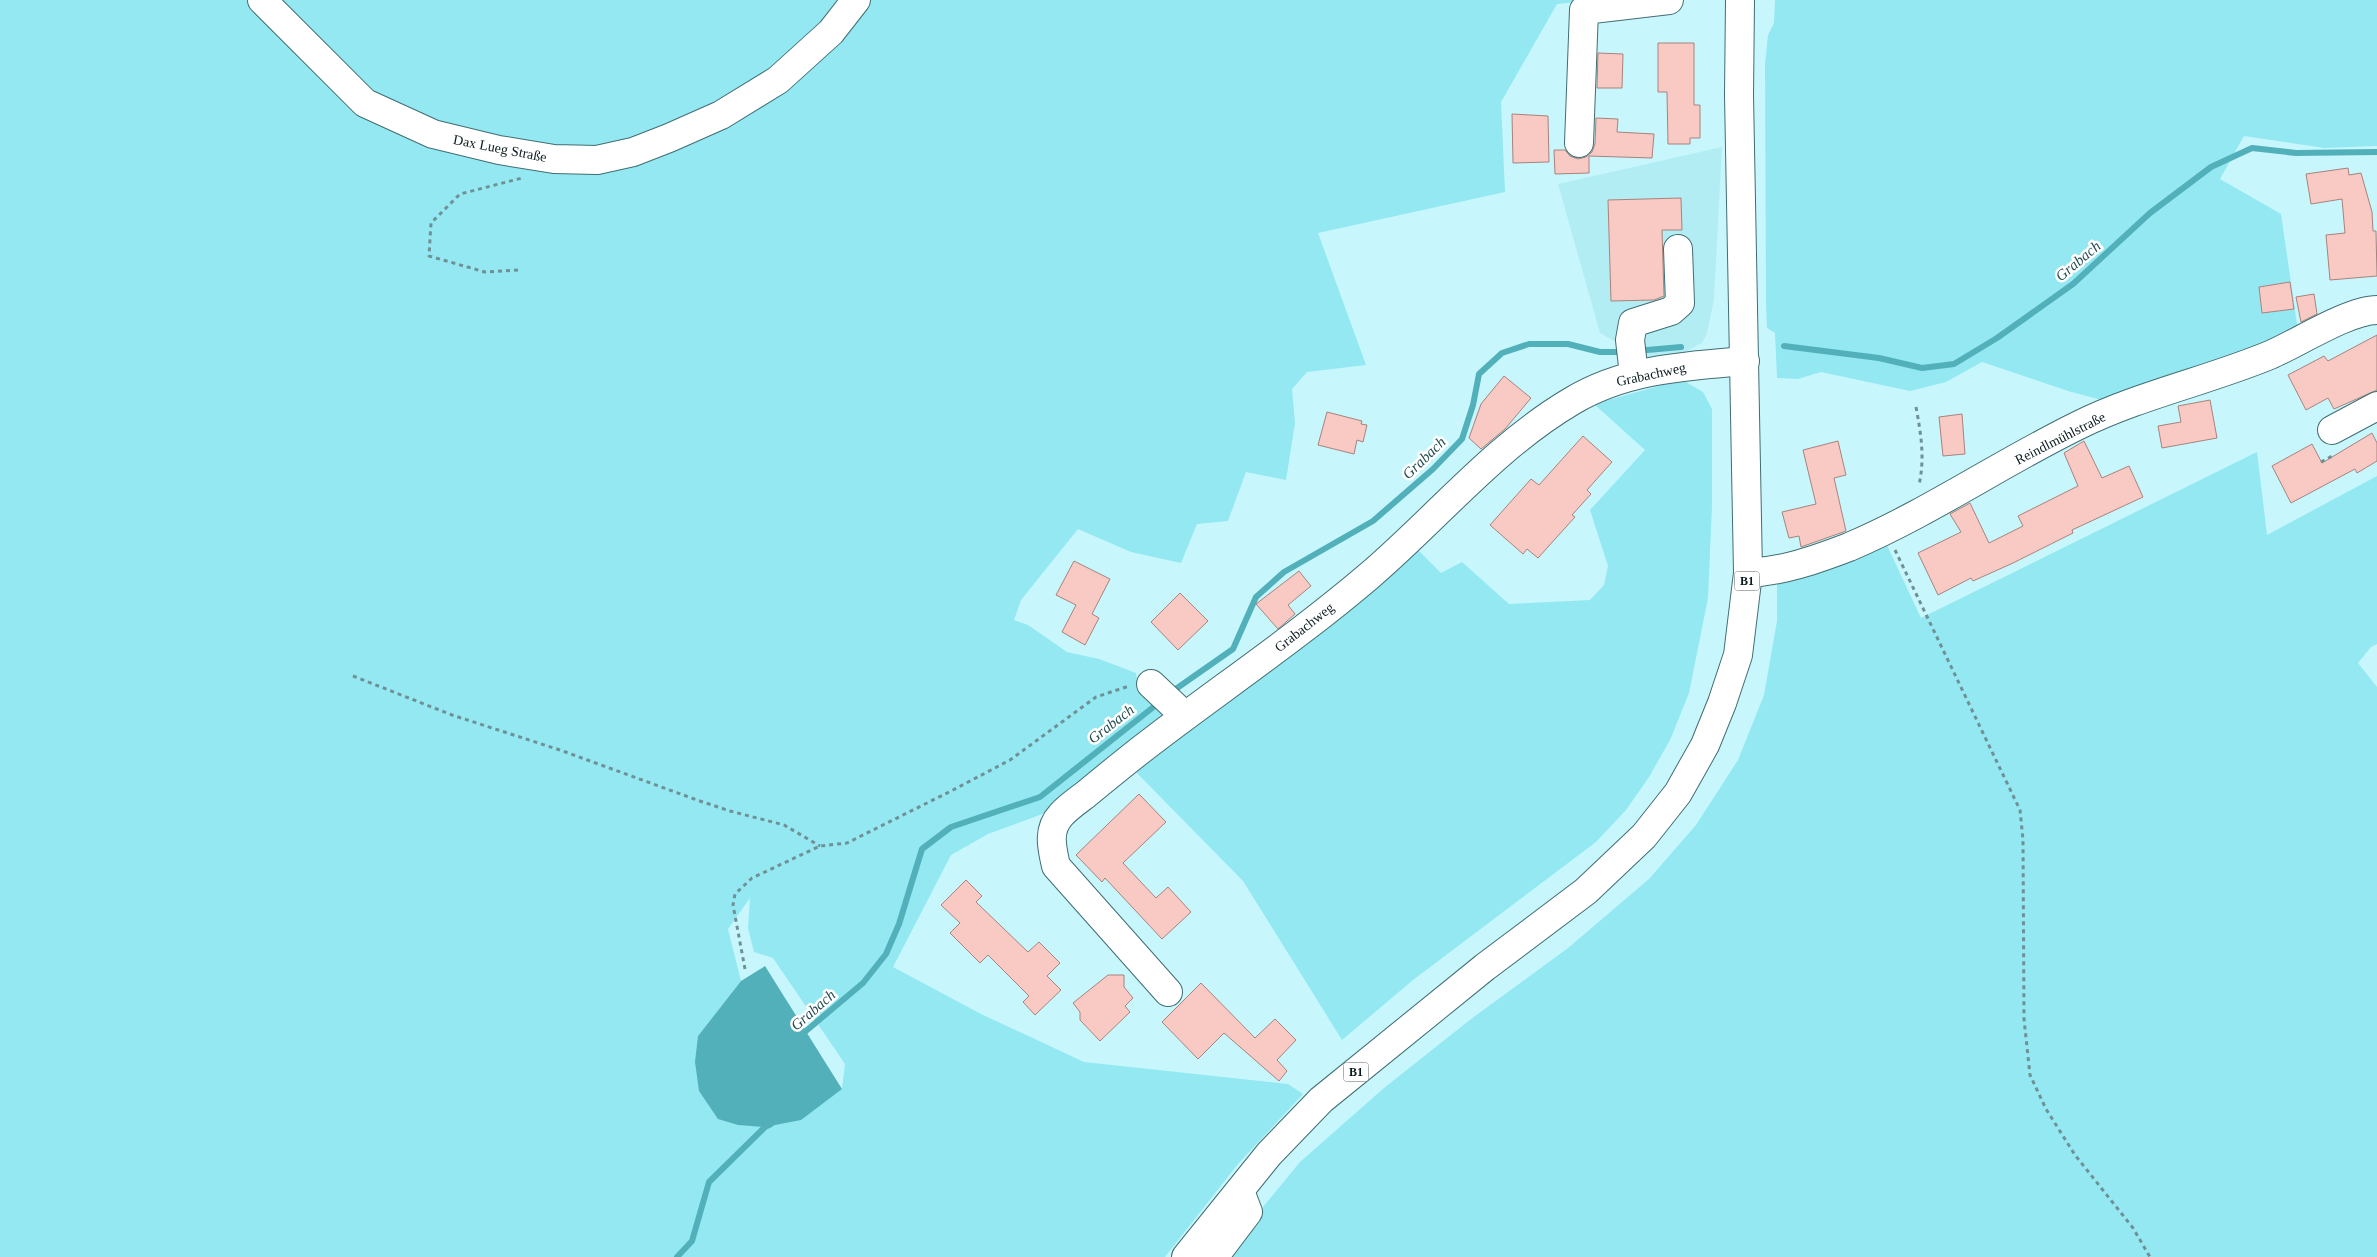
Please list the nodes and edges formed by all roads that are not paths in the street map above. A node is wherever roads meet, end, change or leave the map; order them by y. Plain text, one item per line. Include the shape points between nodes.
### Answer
1 (262, 0) edge
2 (856, 0) edge
3 (1669, 0) edge
4 (1740, 0) edge
5 (1571, 145) dead end
6 (1678, 249) dead end
7 (2377, 309) edge
8 (1632, 359) junction
9 (1745, 361) junction
10 (2377, 406) edge
11 (2332, 430) dead end
12 (1748, 573) junction
13 (1168, 992) dead end
14 (1240, 1191) junction
15 (1186, 1257) edge
16 (1214, 1257) edge

1 - 2 street, Dax Lueg Straße via 364,102 433,134 554,159 597,160 633,152 721,115 778,80 832,32
3 - 5 street via 1584,10
4 - 9 street, B1
6 - 8 street via 1680,303 1671,311 1633,322
7 - 12 street, Reindlmühlstraße via 2352,316 2271,355 2132,403 2079,425 1886,531 1811,562 1771,572
8 - 9 street, Grabachweg via 1676,367
8 - 13 street, Grabachweg via 1616,380 1574,399 1501,451 1369,576 1167,699 1113,771 1059,816 1050,840 1056,866
9 - 12 street, B1
10 - 11 street
12 - 14 street, B1 via 1738,655 1722,704 1705,745 1678,792 1644,836 1586,891 1485,967 1321,1100 1269,1154
14 - 15 street, B1
14 - 16 street via 1248,1212

